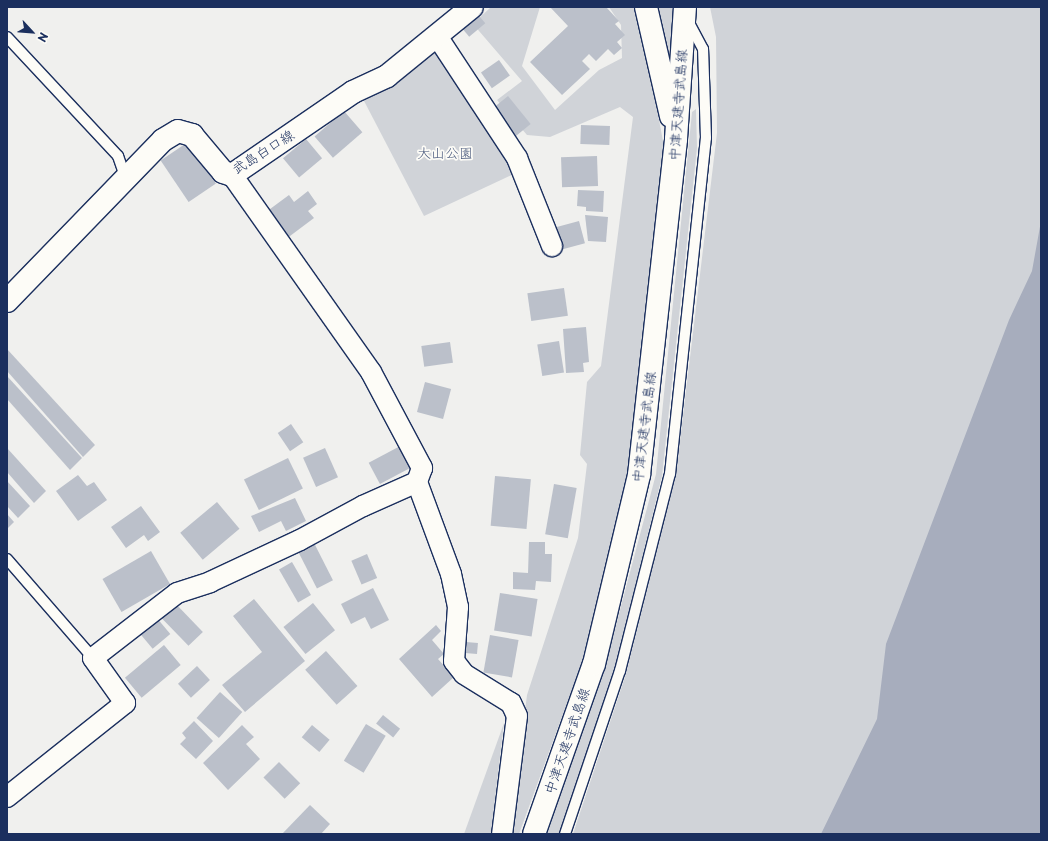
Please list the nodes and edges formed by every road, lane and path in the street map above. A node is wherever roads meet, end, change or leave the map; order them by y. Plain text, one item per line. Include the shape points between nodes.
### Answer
1 (472, 7) edge
2 (646, 7) edge
3 (685, 11) edge
4 (437, 36) junction
5 (7, 37) edge
6 (676, 139) junction
7 (232, 175) junction
8 (125, 176) junction
9 (552, 246) dead end
10 (7, 301) edge
11 (417, 482) junction
12 (7, 559) edge
13 (93, 658) junction
14 (7, 797) edge
15 (502, 834) edge
16 (534, 834) edge
17 (565, 834) edge

1 - 4 main road, 武島白口線
2 - 6 main road
3 - 6 main road, 中津天建寺武島線
3 - 17 lane via 703,49 706,138 670,474 620,671
4 - 7 main road, 武島白口線 via 387,76 353,92
4 - 9 street via 518,158
5 - 8 lane via 118,156
6 - 16 main road, 中津天建寺武島線 via 639,475 594,664
7 - 8 main road, 武島白口線 via 223,172 192,135 178,131 163,140
7 - 11 street via 371,372 422,468
8 - 10 main road, 武島白口線
11 - 13 street via 363,506 245,566 177,593
11 - 15 street via 451,574 458,607 454,661 464,674 511,703 517,716
12 - 13 lane
13 - 14 street via 125,703

